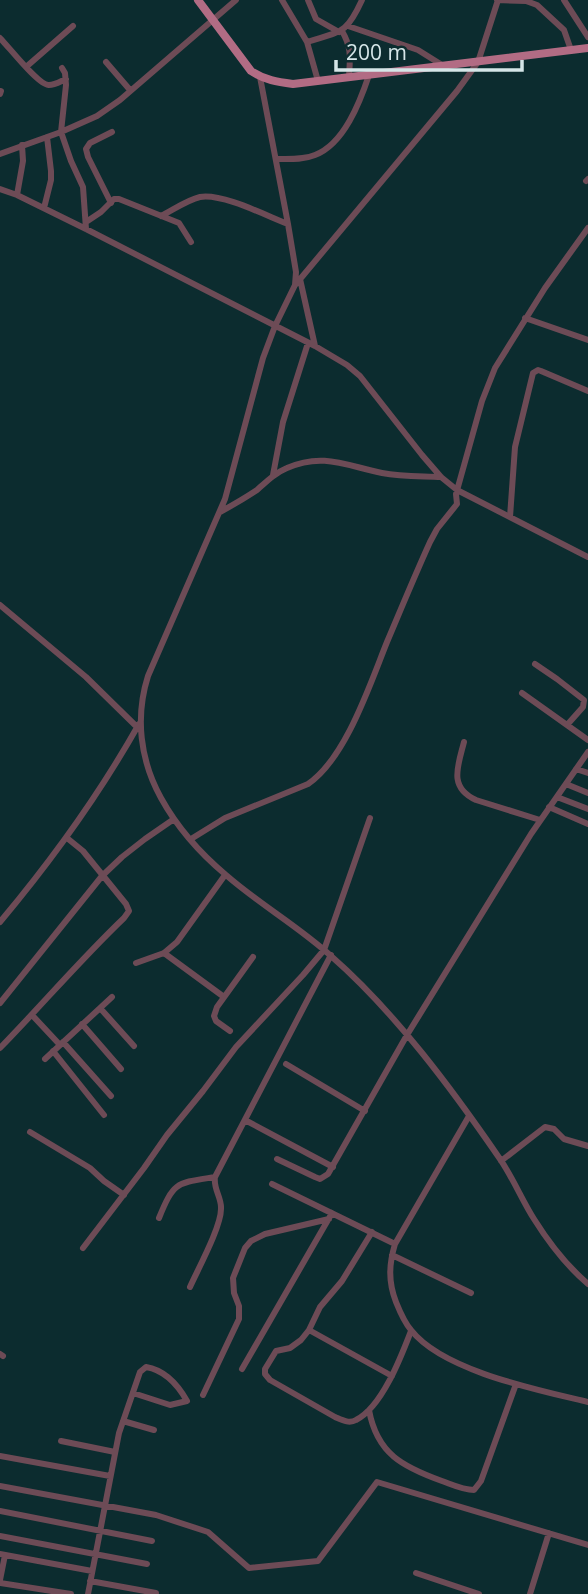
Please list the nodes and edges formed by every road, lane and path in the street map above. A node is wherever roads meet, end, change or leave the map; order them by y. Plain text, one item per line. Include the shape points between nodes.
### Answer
1 (198, 0) edge
2 (236, 0) edge
3 (282, 0) edge
4 (308, 0) edge
5 (362, 0) edge
6 (498, 0) edge
7 (564, 0) edge
8 (213, 21) junction
9 (73, 26) dead end
10 (343, 30) junction
11 (588, 37) edge
12 (0, 38) edge
13 (307, 42) junction
14 (588, 48) edge
15 (572, 50) junction
16 (106, 62) dead end
17 (478, 62) junction
18 (443, 66) junction
19 (26, 67) junction
20 (62, 68) dead end
21 (369, 75) junction
22 (260, 77) junction
23 (349, 77) junction
24 (66, 79) junction
25 (318, 81) junction
26 (130, 90) junction
27 (61, 132) junction
28 (112, 132) dead end
29 (47, 137) junction
30 (22, 145) junction
31 (0, 154) edge
32 (276, 159) junction
33 (0, 189) edge
34 (17, 195) junction
35 (111, 203) junction
36 (44, 208) junction
37 (161, 216) junction
38 (288, 224) junction
39 (86, 225) junction
40 (588, 228) edge
41 (191, 242) dead end
42 (298, 282) junction
43 (525, 318) junction
44 (275, 326) junction
45 (588, 340) edge
46 (312, 345) junction
47 (588, 391) edge
48 (273, 475) junction
49 (441, 477) junction
50 (457, 490) junction
51 (220, 512) junction
52 (509, 517) junction
53 (588, 557) edge
54 (0, 605) edge
55 (535, 664) dead end
56 (522, 692) dead end
57 (139, 724) junction
58 (567, 725) junction
59 (588, 740) edge
60 (464, 742) dead end
61 (588, 752) edge
62 (576, 769) junction
63 (588, 773) edge
64 (565, 784) junction
65 (588, 793) edge
66 (556, 797) junction
67 (549, 807) junction
68 (588, 809) edge
69 (370, 818) dead end
70 (174, 819) junction
71 (540, 820) junction
72 (588, 824) edge
73 (188, 836) junction
74 (67, 838) junction
75 (225, 875) junction
76 (102, 876) junction
77 (0, 922) edge
78 (324, 950) junction
79 (164, 953) junction
80 (331, 955) junction
81 (253, 957) dead end
82 (136, 963) dead end
83 (112, 997) dead end
84 (224, 997) junction
85 (0, 1003) edge
86 (100, 1008) junction
87 (32, 1015) junction
88 (82, 1024) junction
89 (230, 1031) dead end
90 (407, 1035) junction
91 (62, 1043) junction
92 (134, 1046) dead end
93 (0, 1048) edge
94 (53, 1051) junction
95 (45, 1059) dead end
96 (286, 1064) dead end
97 (121, 1069) dead end
98 (111, 1096) dead end
99 (365, 1111) junction
100 (104, 1115) dead end
101 (469, 1116) junction
102 (245, 1120) junction
103 (30, 1132) dead end
104 (588, 1146) edge
105 (276, 1159) dead end
106 (501, 1161) junction
107 (333, 1167) junction
108 (215, 1177) junction
109 (272, 1184) dead end
110 (124, 1195) junction
111 (330, 1216) junction
112 (159, 1218) dead end
113 (372, 1232) junction
114 (396, 1244) junction
115 (83, 1248) dead end
116 (392, 1255) junction
117 (588, 1284) edge
118 (190, 1287) dead end
119 (471, 1293) dead end
120 (309, 1330) junction
121 (411, 1331) junction
122 (242, 1369) dead end
123 (391, 1377) junction
124 (516, 1384) junction
125 (133, 1392) junction
126 (203, 1395) dead end
127 (588, 1402) edge
128 (369, 1410) junction
129 (123, 1422) junction
130 (154, 1430) dead end
131 (61, 1441) dead end
132 (115, 1452) junction
133 (0, 1456) edge
134 (110, 1476) junction
135 (0, 1486) edge
136 (105, 1505) junction
137 (0, 1511) edge
138 (99, 1531) junction
139 (550, 1533) junction
140 (0, 1535) edge
141 (152, 1541) dead end
142 (588, 1545) edge
143 (95, 1554) junction
144 (2, 1555) edge
145 (147, 1564) dead end
146 (92, 1571) junction
147 (416, 1573) dead end
148 (90, 1581) junction
149 (0, 1582) edge
150 (156, 1593) edge
151 (71, 1594) edge
152 (88, 1594) edge
153 (480, 1594) edge
154 (530, 1594) edge

1 - 8 main road
2 - 8 street
3 - 13 street
4 - 10 street via 316,19
5 - 10 street
6 - 15 street via 537,5 564,30
6 - 17 street
7 - 11 street
8 - 22 main road
8 - 26 street
9 - 19 street
10 - 13 street
10 - 18 street via 418,50
10 - 23 street via 349,42
12 - 19 street
13 - 25 street
14 - 15 main road
15 - 17 main road
16 - 26 street
17 - 18 main road
17 - 42 street
18 - 21 main road
19 - 24 street via 46,85
20 - 24 street
21 - 23 main road
21 - 32 street via 353,117 327,148 312,157
22 - 25 main road via 293,84
22 - 32 street
23 - 25 main road
24 - 27 street
26 - 27 street via 97,116
27 - 29 street
27 - 39 street via 83,187
28 - 35 street via 86,149
29 - 30 street
29 - 36 street via 51,180
30 - 31 street
30 - 34 street
32 - 38 street
33 - 34 street
34 - 36 street
35 - 37 street via 119,199
35 - 39 street
36 - 39 street
37 - 38 street via 191,200 209,197
37 - 41 street via 179,223
38 - 42 street
39 - 44 street
40 - 43 street
42 - 44 street
42 - 46 street
43 - 45 street
43 - 50 street via 486,386
44 - 46 street
44 - 51 street
46 - 48 street via 284,422
46 - 49 street via 360,376
47 - 52 street via 538,370 533,373 515,447
48 - 49 street via 305,461 323,459 381,473
48 - 51 street
49 - 50 street
50 - 52 street
50 - 73 street via 457,501 430,542 347,736 324,769 301,788
51 - 57 street via 148,676
52 - 53 street
54 - 57 street
55 - 58 street via 584,700
56 - 58 street
57 - 70 street via 149,769
57 - 74 street
58 - 59 street
60 - 71 street via 457,771 461,791
61 - 62 street
62 - 63 street
62 - 64 street
64 - 65 street
64 - 66 street
66 - 67 street
66 - 68 street
67 - 71 street
67 - 72 street
69 - 78 street
70 - 73 street
70 - 76 street
71 - 90 street
73 - 75 street
74 - 76 street
74 - 77 street
75 - 78 street
75 - 79 street
76 - 85 street
76 - 87 street via 128,907 127,914
78 - 80 street
78 - 110 street via 236,1047
79 - 82 street
79 - 84 street
80 - 90 street
80 - 102 street
81 - 84 street
83 - 86 street
84 - 89 street via 214,1016
86 - 88 street
86 - 92 street
87 - 91 street
87 - 93 street
88 - 91 street
88 - 97 street
90 - 99 street
90 - 101 street
91 - 94 street
91 - 98 street
94 - 95 street
94 - 100 street
96 - 99 street
99 - 107 street
101 - 106 street
101 - 114 street
102 - 107 street
102 - 108 street
103 - 110 street
104 - 106 street via 545,1127
105 - 107 street via 320,1179
106 - 117 street via 535,1220
108 - 112 street via 173,1189
108 - 118 street via 221,1213
109 - 111 street
110 - 115 street
111 - 113 street
111 - 122 street
111 - 126 street via 265,1234 248,1245 233,1278 239,1319
113 - 114 street
113 - 120 street
114 - 116 street
116 - 119 street
116 - 121 street via 392,1292
120 - 123 street
120 - 128 street via 296,1345 273,1353 265,1369 267,1377 341,1420 357,1420
121 - 123 street
121 - 124 street via 447,1359
123 - 128 street
124 - 127 street
124 - 128 street via 474,1490 397,1461 379,1440
125 - 125 street via 140,1372 149,1367 171,1380 187,1401 170,1405
125 - 129 street
129 - 130 street
129 - 132 street
131 - 132 street
132 - 134 street
133 - 134 street
134 - 136 street
135 - 136 street
136 - 138 street
136 - 139 street via 208,1532 249,1568 318,1561 377,1482
137 - 138 street
138 - 141 street
138 - 143 street
139 - 142 street
139 - 154 street
140 - 143 street
143 - 145 street
143 - 146 street
144 - 146 street
144 - 149 street
146 - 148 street
147 - 153 street
148 - 150 street
148 - 152 street
149 - 151 street

